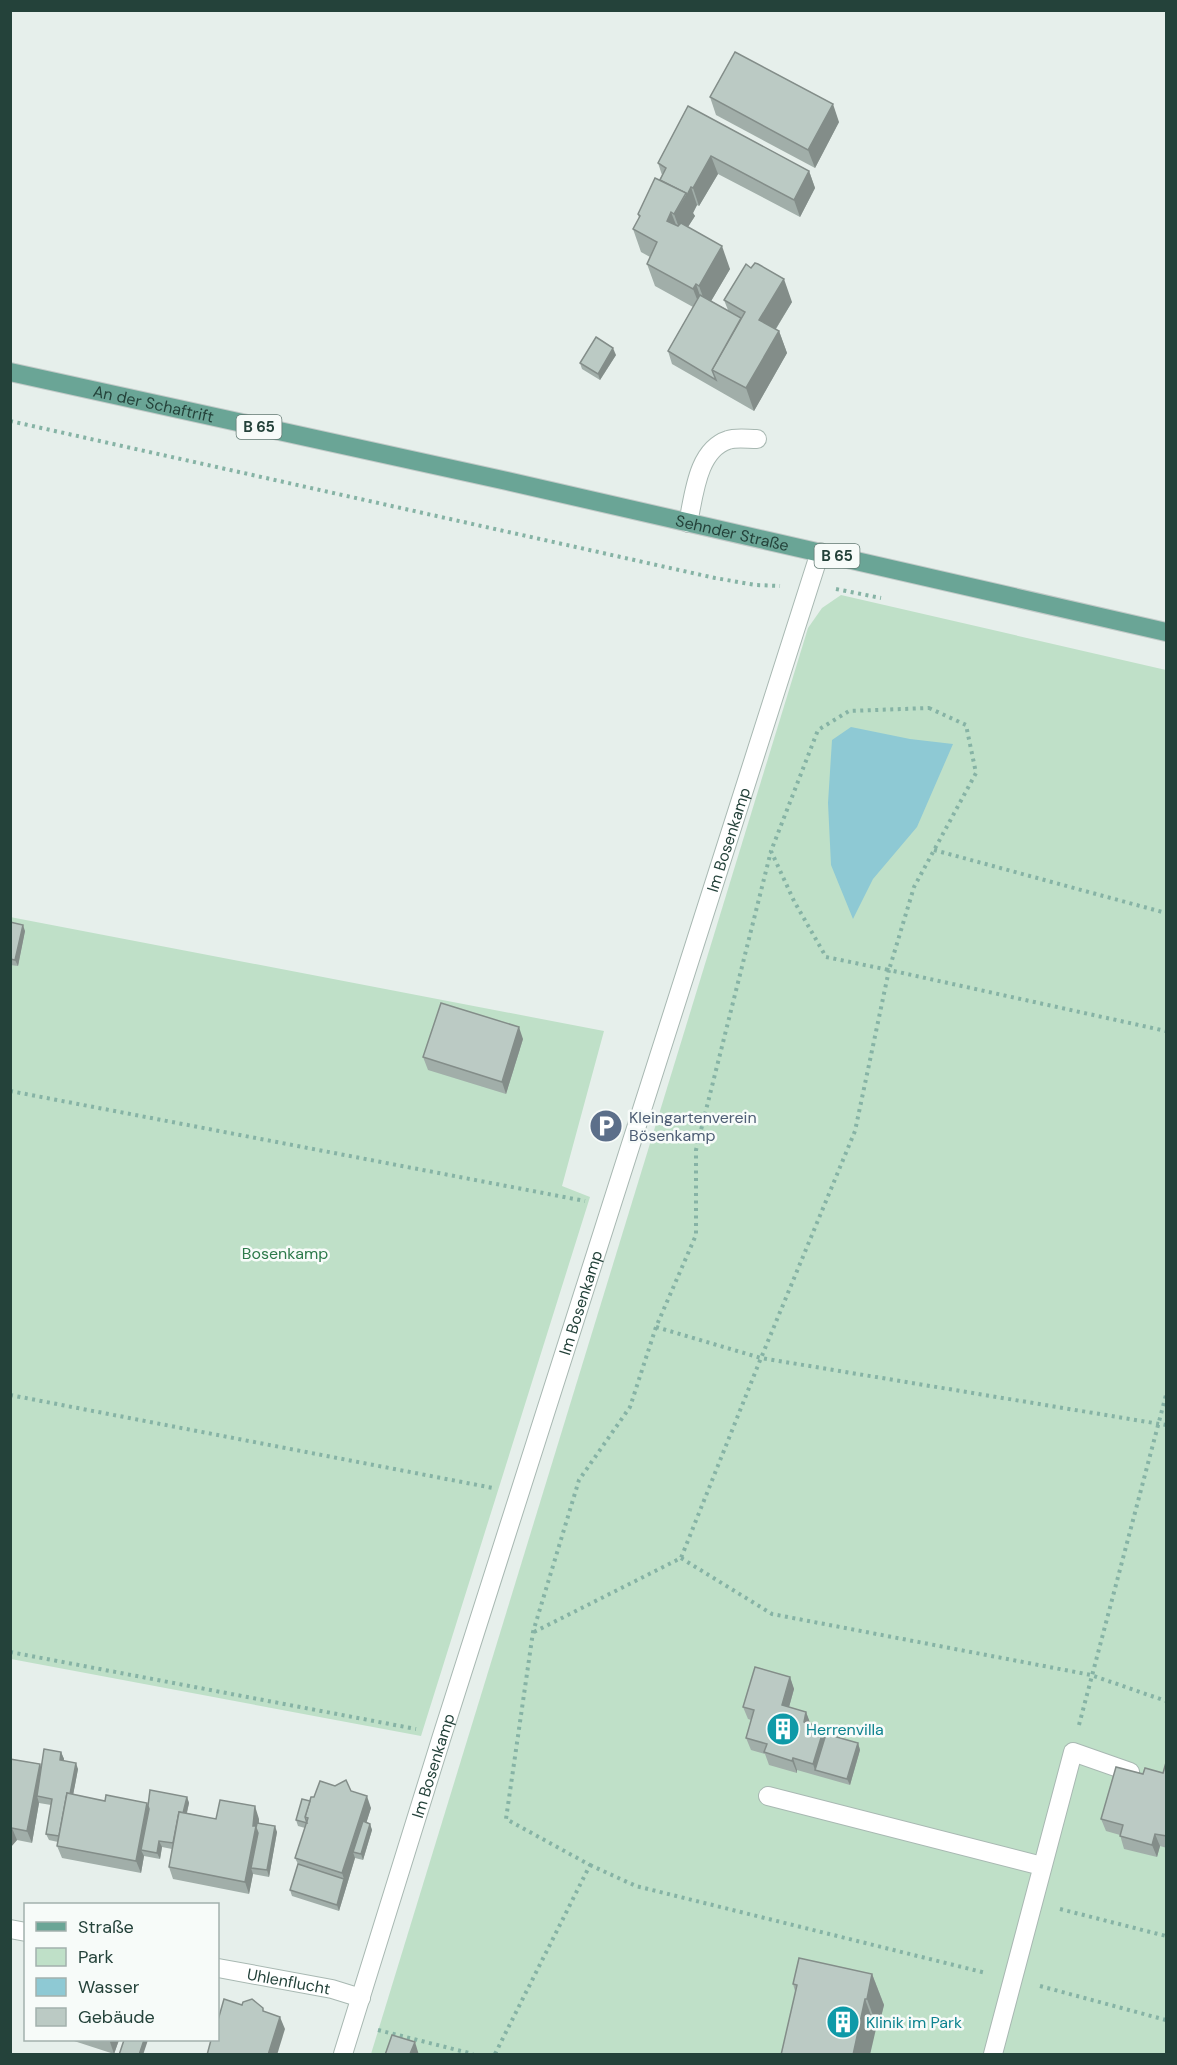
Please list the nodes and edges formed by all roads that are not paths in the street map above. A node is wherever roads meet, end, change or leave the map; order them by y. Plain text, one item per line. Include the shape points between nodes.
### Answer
1 (10, 372) edge
2 (757, 439) dead end
3 (507, 481) joint
4 (688, 523) junction
5 (820, 552) junction
6 (1167, 632) edge
7 (1130, 1772) edge
8 (768, 1796) dead end
9 (1042, 1866) junction
10 (219, 1968) edge
11 (361, 1998) junction
12 (344, 2055) edge
13 (993, 2055) edge

1 - 3 main road, An der Schaftrift / B 65
2 - 4 street via 729,439 710,450
3 - 4 main road, Sehnder Straße / B 65
4 - 5 main road, Sehnder Straße / B 65
5 - 6 main road, Sehnder Straße / B 65
5 - 11 street, Im Bosenkamp
7 - 9 street via 1073,1752
8 - 9 street
9 - 13 street
10 - 11 street, Uhlenflucht
11 - 12 street, Im Bosenkamp

